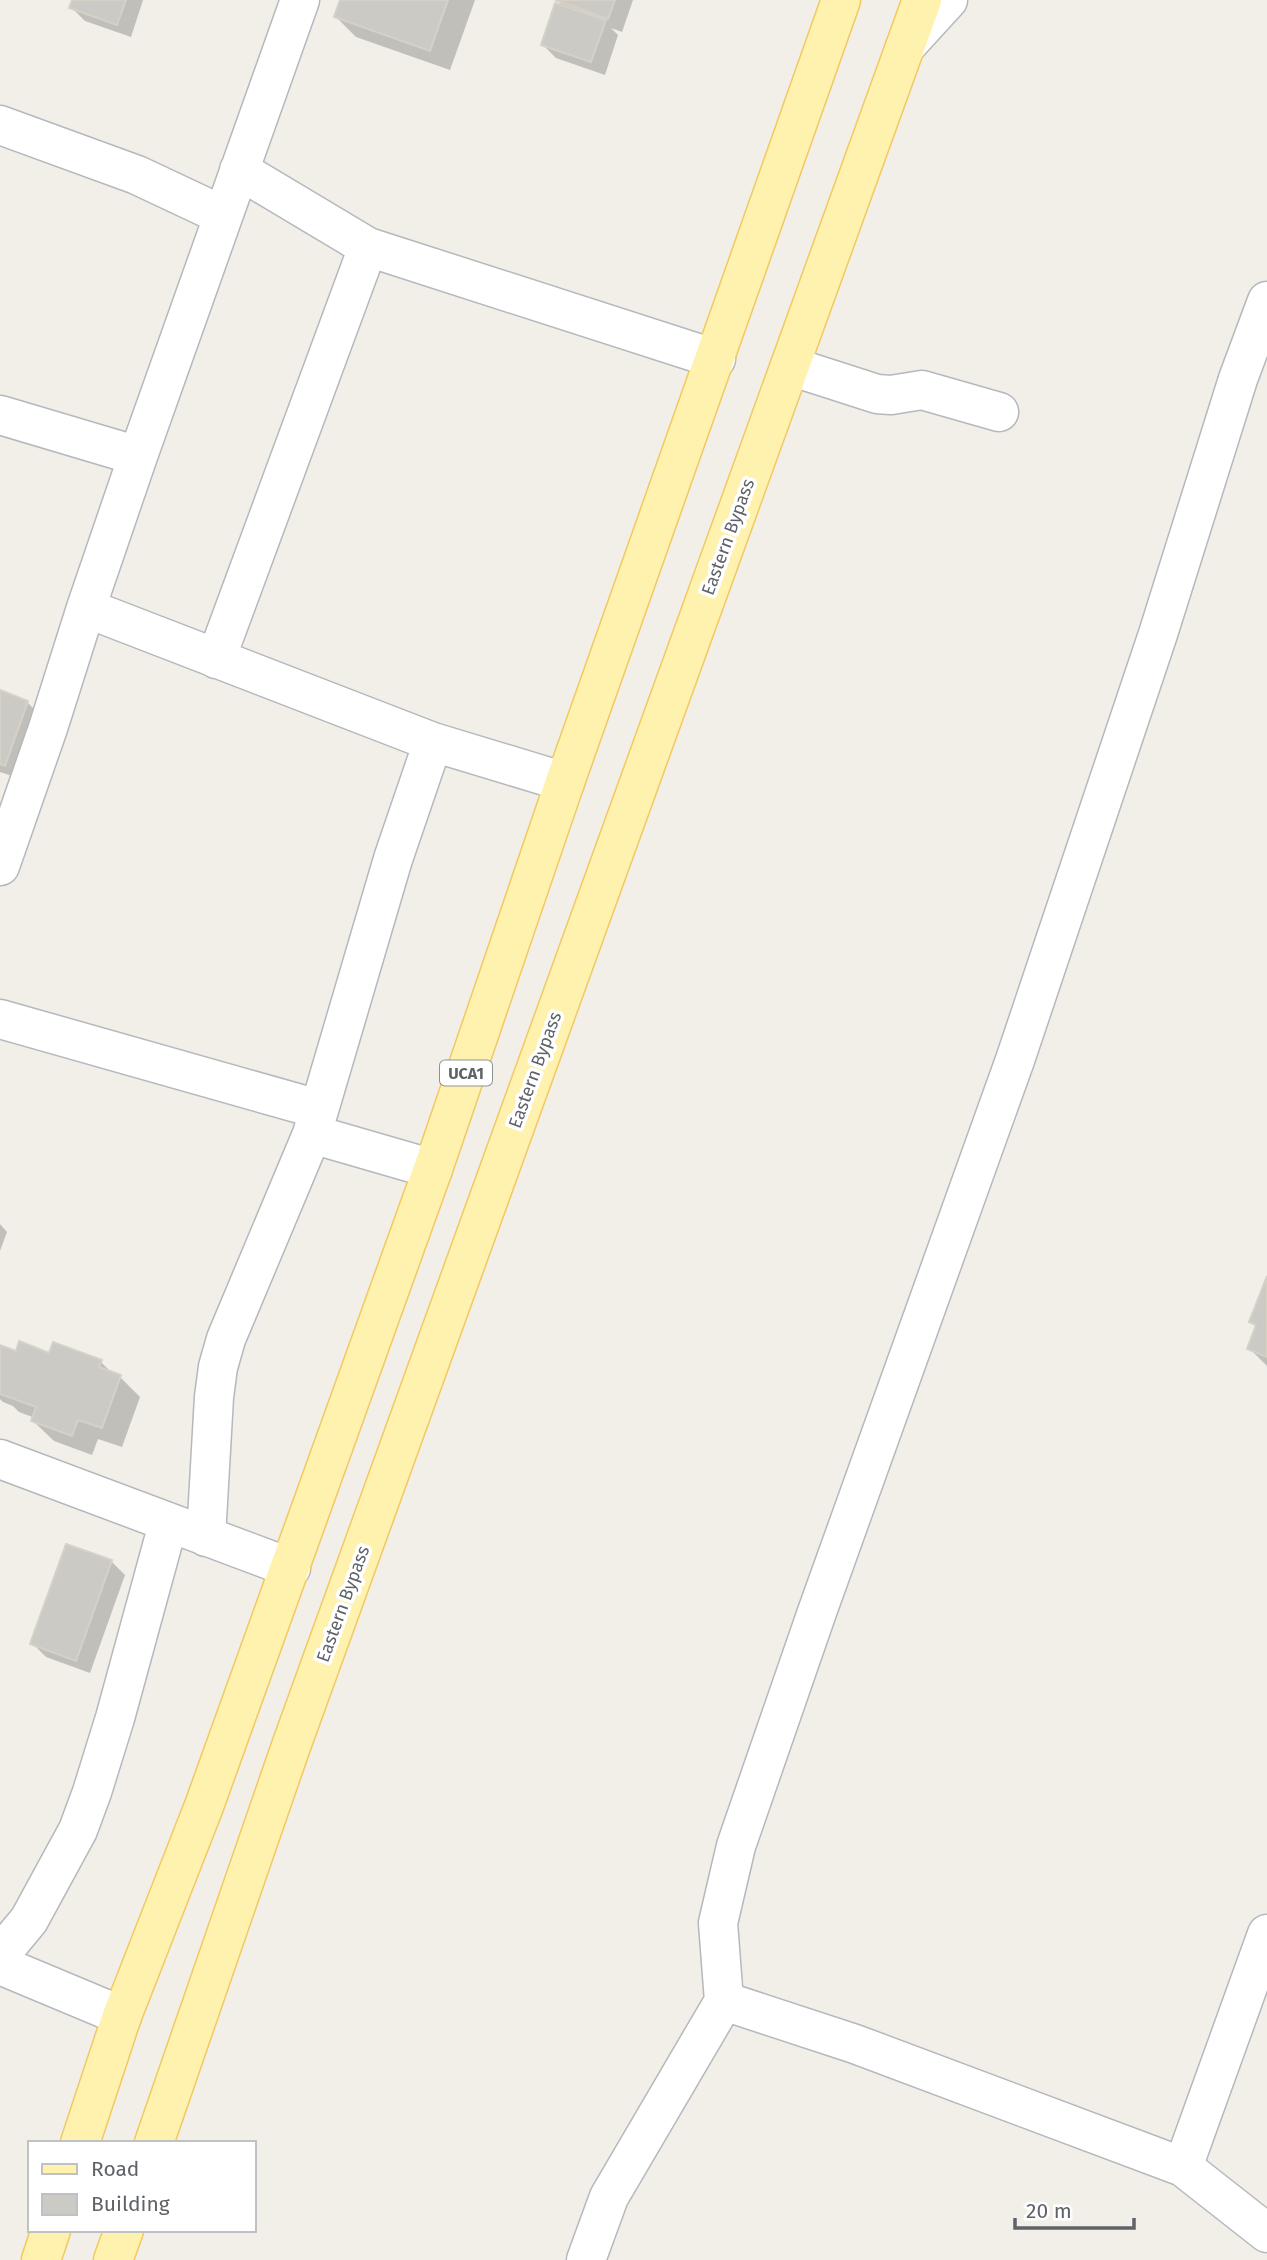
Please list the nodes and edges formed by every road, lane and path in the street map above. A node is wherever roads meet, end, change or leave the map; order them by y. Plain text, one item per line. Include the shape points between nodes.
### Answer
1 (300, 0) edge
2 (841, 0) edge
3 (922, 0) edge
4 (948, 0) edge
5 (905, 47) junction
6 (0, 125) edge
7 (239, 170) junction
8 (222, 215) junction
9 (368, 247) junction
10 (1267, 301) edge
11 (716, 359) junction
12 (790, 366) junction
13 (1253, 389) edge
14 (999, 412) dead end
15 (0, 415) edge
16 (138, 456) junction
17 (86, 608) junction
18 (216, 659) junction
19 (433, 742) junction
20 (565, 782) junction
21 (0, 866) edge
22 (0, 1020) edge
23 (315, 1121) junction
24 (433, 1169) junction
25 (0, 1459) edge
26 (169, 1524) junction
27 (206, 1537) junction
28 (291, 1568) junction
29 (1267, 1934) edge
30 (0, 1955) edge
31 (0, 1965) edge
32 (723, 2001) junction
33 (122, 2016) junction
34 (81, 2141) edge
35 (155, 2141) edge
36 (1183, 2167) junction
37 (50, 2232) edge
38 (123, 2232) edge
39 (1267, 2233) edge
40 (41, 2260) edge
41 (113, 2260) edge
42 (586, 2260) edge

1 - 7 street
2 - 11 main road, UCA1
3 - 5 main road, Eastern Bypass
4 - 5 street
5 - 12 main road, Eastern Bypass
6 - 8 street via 137,175
7 - 8 street
7 - 9 street
8 - 16 street
9 - 11 street
9 - 18 street
10 - 13 street
11 - 20 main road, UCA1
12 - 14 street via 877,394 922,390
12 - 35 main road, Eastern Bypass via 290,1749
13 - 32 street via 1158,634 1015,1060 736,1846 718,1923
15 - 16 street
16 - 17 street
17 - 18 street
17 - 21 street
18 - 19 street
19 - 20 street
19 - 23 street
20 - 24 main road, UCA1
22 - 23 street
23 - 24 street
23 - 27 street via 218,1367
24 - 28 main road, UCA1
25 - 26 street
26 - 27 street
26 - 30 street via 115,1718 78,1830 29,1920
27 - 28 street
28 - 33 main road, UCA1
29 - 36 street
31 - 33 street
32 - 36 street via 855,2044
32 - 42 street via 609,2197
33 - 34 main road, UCA1
36 - 39 street
37 - 40 main road
38 - 41 main road

